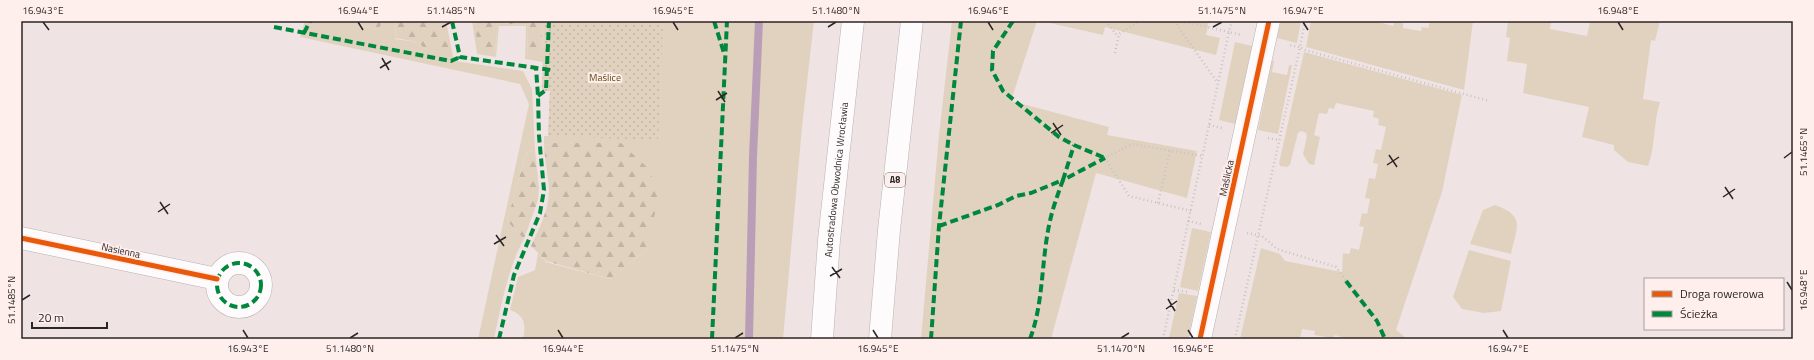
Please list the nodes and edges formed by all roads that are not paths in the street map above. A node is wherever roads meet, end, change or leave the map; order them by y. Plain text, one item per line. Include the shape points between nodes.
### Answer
1 (852, 21) edge
2 (912, 21) edge
3 (1269, 21) edge
4 (21, 238) edge
5 (217, 279) dead end
6 (822, 339) edge
7 (880, 339) edge
8 (1200, 339) edge

1 - 6 main road, Autostradowa Obwodnica Wrocławia via 829,240
2 - 7 main road, A8
3 - 8 main road, Maślicka
4 - 5 main road, Nasienna

